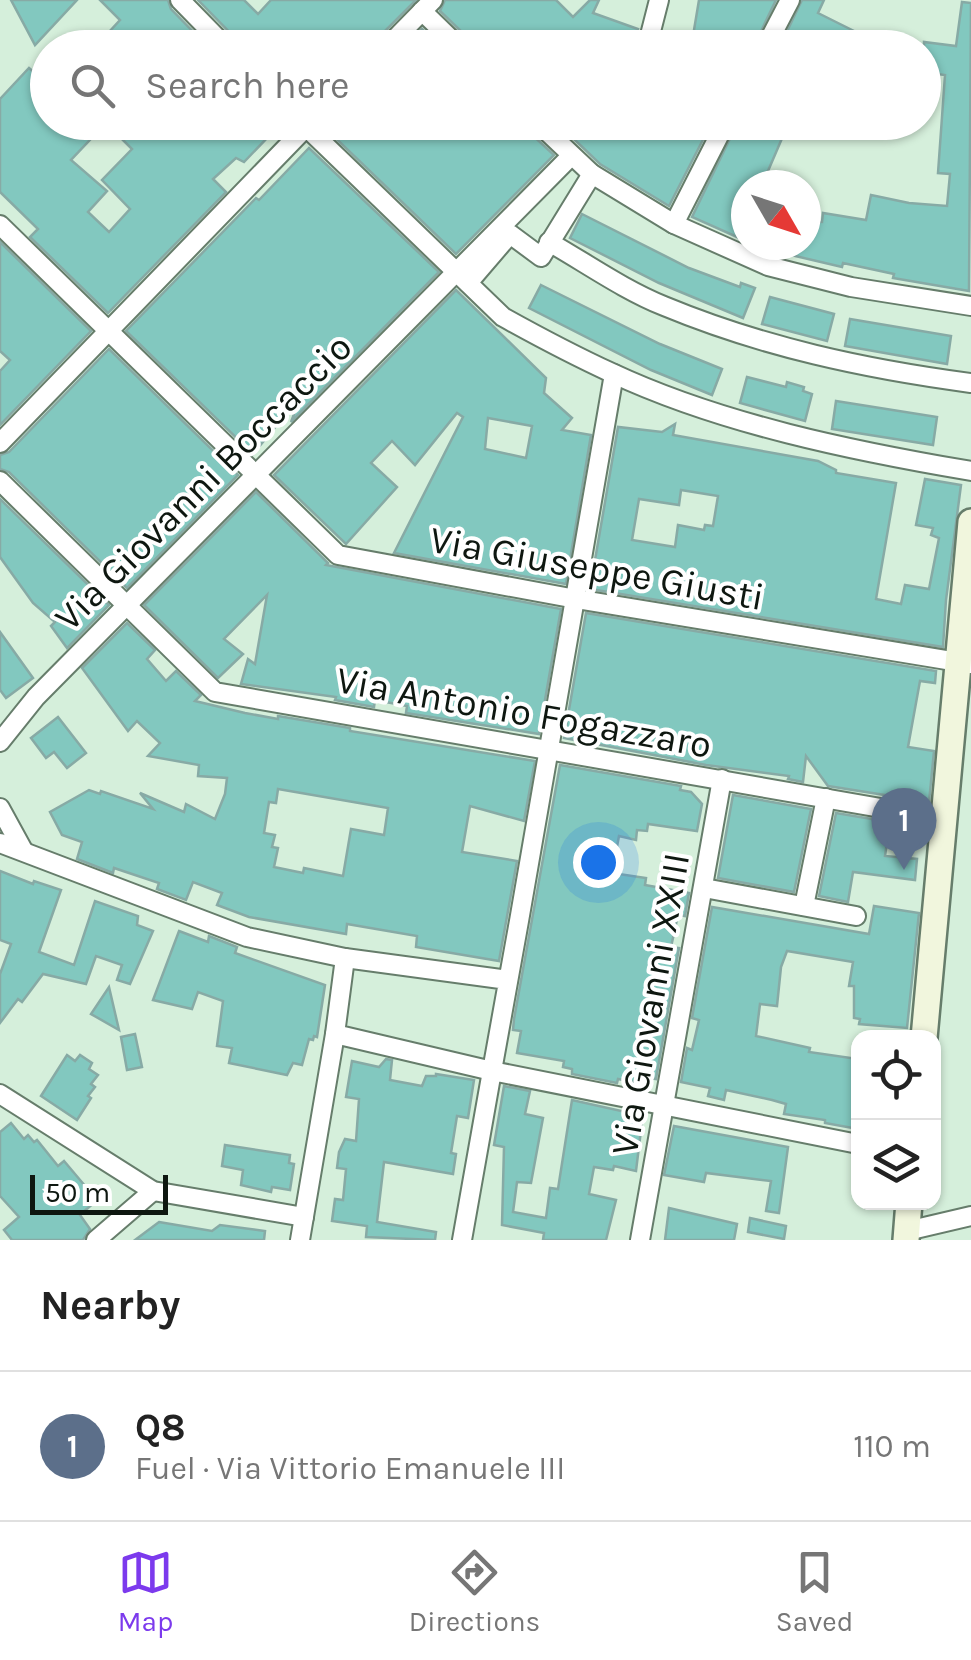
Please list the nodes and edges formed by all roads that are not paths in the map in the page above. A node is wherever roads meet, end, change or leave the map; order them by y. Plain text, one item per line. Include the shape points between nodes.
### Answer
1 (180, 0) edge
2 (659, 0) edge
3 (790, 0) edge
4 (428, 6) edge
5 (209, 30) edge
6 (404, 30) edge
7 (446, 30) edge
8 (651, 30) edge
9 (774, 30) edge
10 (291, 140) edge
11 (322, 140) edge
12 (555, 140) edge
13 (717, 140) edge
14 (571, 156) junction
15 (592, 174) junction
16 (674, 224) junction
17 (0, 225) edge
18 (549, 242) junction
19 (462, 278) junction
20 (971, 306) edge
21 (108, 332) junction
22 (614, 374) junction
23 (971, 382) edge
24 (0, 443) edge
25 (971, 470) edge
26 (256, 474) junction
27 (0, 481) edge
28 (971, 522) edge
29 (576, 598) junction
30 (127, 605) junction
31 (965, 663) edge
32 (0, 742) edge
33 (550, 749) junction
34 (722, 779) junction
35 (826, 798) junction
36 (0, 808) edge
37 (944, 819) junction
38 (0, 843) edge
39 (23, 850) junction
40 (704, 888) junction
41 (804, 906) junction
42 (856, 916) dead end
43 (345, 958) junction
44 (508, 980) junction
45 (925, 1030) edge
46 (336, 1034) junction
47 (492, 1070) junction
48 (0, 1094) edge
49 (664, 1104) junction
50 (851, 1143) edge
51 (153, 1192) junction
52 (909, 1210) edge
53 (304, 1216) junction
54 (971, 1216) edge
55 (906, 1236) edge
56 (96, 1240) edge
57 (300, 1240) edge
58 (462, 1240) edge
59 (640, 1240) edge

1 - 5 street
2 - 8 street
3 - 9 street
4 - 6 street
4 - 7 street
10 - 21 street
11 - 19 street
12 - 14 street
13 - 16 street
14 - 15 street
14 - 19 street
15 - 16 street
15 - 18 street
16 - 20 street via 768,266 851,288
17 - 21 street, Via Giuseppe Giusti
18 - 19 street via 541,258 510,234
18 - 23 street via 661,306 801,353
19 - 22 street via 504,317
19 - 26 street, Via Giovanni Boccaccio
21 - 24 street
21 - 26 street, Via Giuseppe Giusti
22 - 25 street via 860,452
22 - 29 street
26 - 29 street, Via Giuseppe Giusti via 338,554
26 - 30 street, Via Giovanni Boccaccio
27 - 30 street, Via Antonio Fogazzaro
28 - 31 street
29 - 31 street, Via Giuseppe Giusti
29 - 33 street
30 - 32 street, Via Giovanni Boccaccio
30 - 33 street, Via Antonio Fogazzaro via 214,692
31 - 37 street
33 - 34 street, Via Antonio Fogazzaro
33 - 44 street
34 - 35 street, Via Antonio Fogazzaro
34 - 40 street, Via Giovanni XXIII
35 - 37 street, Via Antonio Fogazzaro
35 - 41 street
36 - 39 street
37 - 45 street
38 - 39 street
39 - 43 street via 247,936
40 - 41 street
40 - 49 street, Via Giovanni XXIII
41 - 42 street
43 - 44 street
43 - 46 street
44 - 47 street
46 - 47 street
46 - 53 street
47 - 49 street
47 - 58 street
48 - 51 street
49 - 50 street
49 - 59 street, Via Giovanni XXIII
51 - 53 street
51 - 56 street
52 - 55 street
53 - 57 street
54 - 55 street

